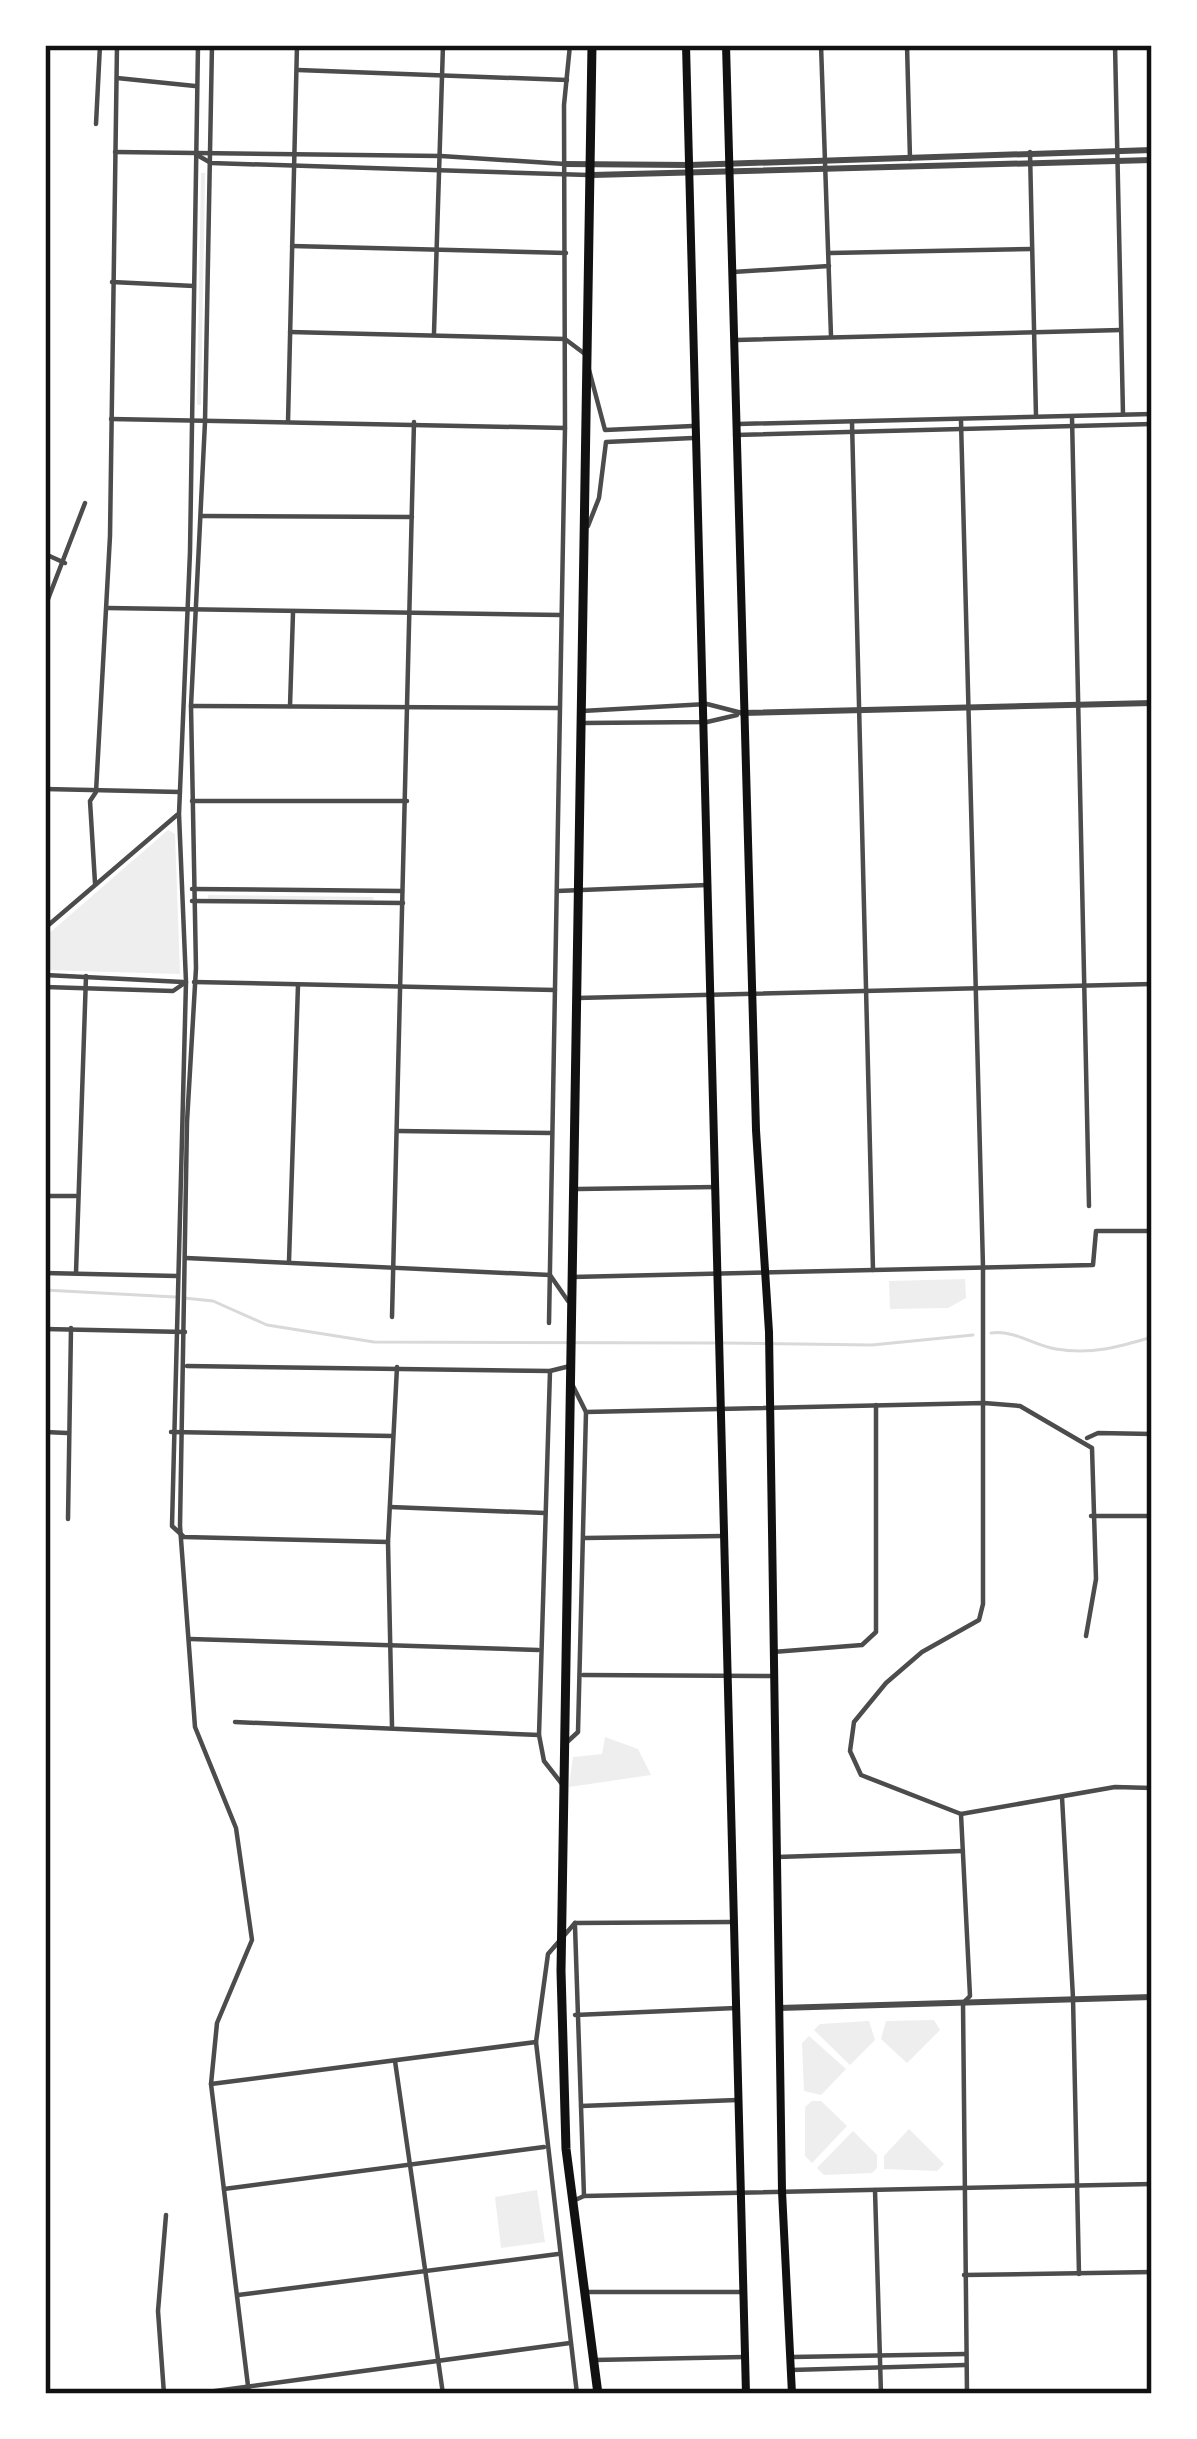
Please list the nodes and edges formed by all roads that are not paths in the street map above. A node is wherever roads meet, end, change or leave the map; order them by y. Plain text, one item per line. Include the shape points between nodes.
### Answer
1 (100, 45) edge
2 (117, 45) edge
3 (198, 45) edge
4 (212, 45) edge
5 (297, 45) edge
6 (443, 45) edge
7 (569, 45) edge
8 (592, 45) edge
9 (686, 45) edge
10 (726, 45) edge
11 (821, 45) edge
12 (907, 45) edge
13 (1115, 45) edge
14 (298, 70) junction
15 (442, 73) junction
16 (117, 78) junction
17 (567, 80) junction
18 (197, 86) junction
19 (96, 124) dead end
20 (1152, 150) edge
21 (114, 152) junction
22 (1030, 152) junction
23 (212, 153) junction
24 (293, 154) junction
25 (197, 155) junction
26 (1119, 155) junction
27 (441, 156) junction
28 (826, 159) junction
29 (1152, 160) edge
30 (910, 162) junction
31 (211, 163) junction
32 (1030, 163) junction
33 (293, 165) junction
34 (441, 166) junction
35 (729, 167) junction
36 (565, 168) junction
37 (826, 169) junction
38 (690, 170) junction
39 (588, 171) junction
40 (292, 246) junction
41 (1032, 249) junction
42 (439, 250) junction
43 (566, 253) junction
44 (830, 253) junction
45 (829, 266) junction
46 (733, 272) junction
47 (112, 281) junction
48 (194, 286) junction
49 (1121, 330) junction
50 (290, 332) junction
51 (1034, 332) junction
52 (434, 333) junction
53 (831, 336) junction
54 (566, 339) junction
55 (734, 340) junction
56 (586, 359) junction
57 (1124, 414) junction
58 (1152, 414) edge
59 (1036, 417) junction
60 (1072, 417) junction
61 (192, 418) junction
62 (111, 419) junction
63 (205, 422) junction
64 (289, 422) junction
65 (414, 422) junction
66 (852, 422) junction
67 (1152, 424) edge
68 (961, 425) junction
69 (699, 426) junction
70 (1072, 427) junction
71 (565, 428) junction
72 (735, 429) junction
73 (852, 432) junction
74 (699, 438) junction
75 (85, 503) dead end
76 (201, 516) junction
77 (412, 517) junction
78 (582, 544) junction
79 (45, 554) edge
80 (65, 563) junction
81 (45, 607) edge
82 (107, 608) junction
83 (186, 608) junction
84 (196, 613) junction
85 (293, 613) junction
86 (411, 613) junction
87 (562, 615) junction
88 (1152, 703) edge
89 (707, 704) junction
90 (1079, 704) junction
91 (191, 706) junction
92 (290, 706) junction
93 (407, 707) junction
94 (969, 707) junction
95 (560, 708) junction
96 (860, 708) junction
97 (742, 713) junction
98 (582, 717) junction
99 (707, 722) junction
100 (45, 789) edge
101 (96, 792) junction
102 (180, 792) junction
103 (192, 801) junction
104 (407, 802) junction
105 (179, 814) junction
106 (95, 884) junction
107 (707, 885) junction
108 (191, 889) junction
109 (404, 891) junction
110 (556, 891) junction
111 (578, 891) junction
112 (192, 901) junction
113 (404, 903) junction
114 (45, 928) edge
115 (45, 975) edge
116 (86, 976) junction
117 (186, 982) junction
118 (195, 982) junction
119 (298, 984) junction
120 (1152, 984) edge
121 (45, 987) edge
122 (1088, 987) junction
123 (86, 988) junction
124 (404, 988) junction
125 (976, 989) junction
126 (555, 990) junction
127 (866, 992) junction
128 (754, 995) junction
129 (708, 997) junction
130 (577, 998) junction
131 (398, 1131) junction
132 (552, 1133) junction
133 (716, 1187) junction
134 (572, 1190) junction
135 (45, 1196) edge
136 (76, 1196) junction
137 (1089, 1206) dead end
138 (1152, 1231) edge
139 (185, 1258) junction
140 (289, 1261) junction
141 (983, 1267) junction
142 (873, 1270) junction
143 (395, 1271) junction
144 (763, 1272) junction
145 (45, 1273) edge
146 (76, 1273) junction
147 (550, 1275) junction
148 (718, 1275) junction
149 (177, 1276) junction
150 (571, 1276) junction
151 (571, 1306) junction
152 (392, 1317) dead end
153 (549, 1323) dead end
154 (71, 1328) junction
155 (45, 1329) edge
156 (173, 1331) junction
157 (184, 1332) junction
158 (571, 1362) junction
159 (185, 1366) junction
160 (398, 1367) junction
161 (550, 1371) junction
162 (571, 1381) junction
163 (984, 1403) junction
164 (876, 1405) junction
165 (769, 1407) junction
166 (721, 1410) junction
167 (586, 1412) junction
168 (45, 1432) edge
169 (171, 1432) junction
170 (180, 1432) junction
171 (67, 1433) junction
172 (1152, 1433) edge
173 (393, 1436) junction
174 (1085, 1439) junction
175 (390, 1508) junction
176 (545, 1513) junction
177 (1091, 1516) junction
178 (1152, 1516) edge
179 (68, 1519) dead end
180 (724, 1536) junction
181 (184, 1537) junction
182 (585, 1538) junction
183 (388, 1542) junction
184 (1086, 1636) dead end
185 (190, 1639) junction
186 (388, 1647) junction
187 (540, 1650) junction
188 (772, 1652) junction
189 (583, 1676) junction
190 (726, 1676) junction
191 (772, 1676) junction
192 (235, 1722) dead end
193 (392, 1726) junction
194 (539, 1735) junction
195 (566, 1743) junction
196 (563, 1786) junction
197 (1152, 1788) edge
198 (1062, 1797) junction
199 (961, 1814) junction
200 (963, 1851) junction
201 (776, 1857) junction
202 (734, 1922) junction
203 (575, 1923) junction
204 (560, 1941) junction
205 (1152, 1996) edge
206 (1073, 1998) junction
207 (963, 2003) junction
208 (736, 2008) junction
209 (779, 2008) junction
210 (575, 2015) junction
211 (536, 2042) junction
212 (395, 2061) junction
213 (211, 2084) junction
214 (739, 2100) junction
215 (581, 2106) junction
216 (544, 2147) junction
217 (410, 2163) junction
218 (1152, 2184) edge
219 (1075, 2186) junction
220 (968, 2188) junction
221 (224, 2189) junction
222 (874, 2190) junction
223 (782, 2191) junction
224 (742, 2194) junction
225 (579, 2199) junction
226 (166, 2215) dead end
227 (558, 2254) junction
228 (424, 2271) junction
229 (1152, 2272) edge
230 (1079, 2274) junction
231 (964, 2276) junction
232 (743, 2291) junction
233 (585, 2292) junction
234 (238, 2295) junction
235 (570, 2343) junction
236 (965, 2354) junction
237 (881, 2355) junction
238 (745, 2357) junction
239 (792, 2357) junction
240 (438, 2359) junction
241 (594, 2360) junction
242 (965, 2365) junction
243 (881, 2366) junction
244 (791, 2370) junction
245 (248, 2385) junction
246 (597, 2393) edge
247 (164, 2394) edge
248 (193, 2394) edge
249 (249, 2394) edge
250 (443, 2394) edge
251 (578, 2394) edge
252 (746, 2394) edge
253 (792, 2394) edge
254 (881, 2394) edge
255 (967, 2394) edge

1 - 19 street
2 - 16 street
3 - 18 street
4 - 23 street
5 - 14 street
6 - 15 street
7 - 17 street
8 - 39 highway
9 - 38 main road
10 - 35 main road
11 - 28 street
12 - 30 street
13 - 26 street
14 - 15 street
14 - 24 street
15 - 17 street
15 - 27 street
16 - 18 street
16 - 21 street
17 - 36 street
18 - 25 street
20 - 26 street
21 - 25 street
21 - 47 street
22 - 26 street
22 - 30 street
22 - 32 street
23 - 24 street
23 - 25 street
23 - 31 street
24 - 27 street
24 - 33 street
25 - 31 street
25 - 48 street
26 - 29 street
26 - 32 street
26 - 49 street
27 - 34 street
27 - 36 street
28 - 30 street
28 - 35 street
28 - 37 street
30 - 32 street
30 - 37 street
31 - 33 street
31 - 63 street
32 - 41 street
33 - 34 street
33 - 40 street
34 - 36 street
34 - 42 street
35 - 37 street
35 - 38 street
35 - 46 main road
36 - 39 street
36 - 43 street
37 - 44 street
38 - 39 street
38 - 69 main road
39 - 56 highway
40 - 42 street
40 - 50 street
41 - 44 street
41 - 51 street
42 - 43 street
42 - 52 street
43 - 54 street
44 - 45 street
45 - 46 street
45 - 53 street
46 - 55 main road
47 - 48 street
47 - 62 street
48 - 61 street
49 - 51 street
49 - 57 street
50 - 52 street
50 - 64 street
51 - 53 street
51 - 59 street
52 - 54 street
53 - 55 street
54 - 56 street
54 - 71 street
55 - 72 main road
56 - 69 street via 605,430
56 - 78 highway
57 - 58 street
57 - 60 street
59 - 60 street
59 - 68 street
60 - 70 street
61 - 62 street
61 - 63 street
61 - 83 street
62 - 82 street
63 - 64 street
63 - 76 street
64 - 65 street
65 - 71 street
65 - 77 street
66 - 68 street
66 - 72 street
66 - 73 street
67 - 70 street
68 - 70 street
68 - 73 street
68 - 94 street
69 - 74 main road
70 - 90 street
71 - 87 street
72 - 73 street
72 - 97 main road
73 - 96 street
74 - 78 street via 606,442
74 - 89 main road
75 - 80 street
76 - 77 street
76 - 84 street
77 - 86 street
78 - 98 highway
79 - 80 street
80 - 81 street
82 - 83 street
82 - 101 street
83 - 84 street
83 - 102 street
84 - 85 street
84 - 91 street
85 - 86 street
85 - 92 street
86 - 87 street
86 - 93 street
87 - 95 street
88 - 90 street
89 - 97 street
89 - 98 street
89 - 99 main road
90 - 94 street
90 - 122 street
91 - 92 street
91 - 103 street
92 - 93 street
93 - 95 street
93 - 104 street
94 - 96 street
94 - 125 street
95 - 110 street
96 - 97 street
96 - 127 street
97 - 99 street
97 - 128 main road
98 - 99 street
98 - 111 highway
99 - 107 main road
100 - 101 street
101 - 102 street
101 - 106 street
102 - 105 street
103 - 104 street
103 - 108 street
104 - 109 street
105 - 106 street
105 - 117 street
106 - 114 street
107 - 111 street
107 - 129 main road
108 - 109 street
108 - 112 street
109 - 113 street
110 - 111 street
110 - 126 street
111 - 130 highway
112 - 113 street
112 - 118 street
113 - 124 street
115 - 116 street
116 - 117 street
116 - 123 street
117 - 118 street
117 - 123 street via 173,991
117 - 149 street
118 - 119 street
118 - 139 street
119 - 124 street
119 - 140 street
120 - 122 street
121 - 123 street
122 - 125 street
122 - 137 street
123 - 136 street
124 - 126 street
124 - 131 street
125 - 127 street
125 - 141 street
126 - 132 street
127 - 128 street
127 - 142 street
128 - 129 street
128 - 144 main road
129 - 130 street
129 - 133 main road
130 - 134 highway
131 - 132 street
131 - 143 street
132 - 147 street
133 - 134 street
133 - 148 main road
134 - 150 highway
135 - 136 street
136 - 146 street
138 - 141 street via 1096,1232 1093,1265
139 - 140 street
139 - 157 street
140 - 143 street
141 - 142 street
141 - 163 street
142 - 144 street
143 - 147 street
143 - 152 street
144 - 148 street
144 - 165 main road
145 - 146 street
146 - 149 street
147 - 151 street
147 - 153 street
148 - 150 street
148 - 166 main road
149 - 156 street
150 - 151 highway
151 - 158 highway
154 - 155 street
154 - 156 street
154 - 171 street
156 - 157 street
156 - 169 street
157 - 159 street
158 - 161 street
158 - 162 highway
159 - 160 street
159 - 170 street
160 - 161 street
160 - 173 street
161 - 176 street
162 - 167 street
162 - 195 highway
163 - 164 street
163 - 174 street via 1020,1406
163 - 199 street via 979,1620 943,1637 886,1683 848,1738 861,1775
164 - 165 street
164 - 188 street via 876,1632 862,1645
165 - 166 street
165 - 188 main road
166 - 167 street
166 - 180 main road
167 - 182 street
168 - 171 street
169 - 170 street
169 - 181 street via 172,1526
170 - 173 street
170 - 181 street
171 - 179 street
172 - 174 street
173 - 175 street
174 - 177 street via 1092,1448
175 - 176 street
175 - 183 street
176 - 187 street
177 - 178 street
177 - 184 street via 1096,1579
180 - 182 street
180 - 190 main road
181 - 183 street
181 - 185 street
182 - 189 street
183 - 186 street
185 - 186 street
185 - 213 street via 195,1726 236,1828 252,1940 217,2023
186 - 187 street
186 - 193 street
187 - 194 street
188 - 191 main road
189 - 190 street
189 - 195 street via 578,1732
190 - 191 street
190 - 202 main road
191 - 201 main road
192 - 193 street
193 - 194 street
194 - 196 street via 544,1761
195 - 196 highway
196 - 204 highway
197 - 198 street
198 - 199 street
198 - 206 street
199 - 200 street
200 - 201 street
200 - 207 street via 970,1996
201 - 209 main road
202 - 203 street
202 - 208 main road
203 - 204 street
203 - 210 street
204 - 211 street via 548,1954
204 - 225 highway via 563,2100
205 - 206 street
206 - 207 street
206 - 219 street
207 - 209 street
207 - 220 street
208 - 210 street
208 - 214 main road
209 - 223 main road
210 - 215 street
211 - 212 street
211 - 216 street
212 - 213 street
212 - 217 street
213 - 221 street
214 - 215 street
214 - 224 main road
215 - 225 street
216 - 217 street
216 - 227 street
217 - 221 street
217 - 228 street
218 - 219 street
219 - 220 street
219 - 230 street
220 - 222 street
220 - 231 street
221 - 234 street
222 - 223 street
222 - 237 street
223 - 224 street
223 - 239 main road
224 - 225 street
224 - 232 main road
225 - 233 highway
226 - 247 street via 158,2311
227 - 228 street
227 - 235 street
228 - 234 street
228 - 240 street
229 - 230 street
230 - 231 street
231 - 236 street
232 - 233 street
232 - 238 main road
233 - 241 highway
234 - 245 street
235 - 240 street
235 - 251 street
236 - 237 street
236 - 242 street
237 - 239 street
237 - 243 street
238 - 241 street
238 - 252 main road
239 - 244 main road
240 - 245 street
240 - 250 street
241 - 246 highway
242 - 243 street
242 - 255 street
243 - 244 street
243 - 254 street
244 - 253 main road
245 - 248 street
245 - 249 street

